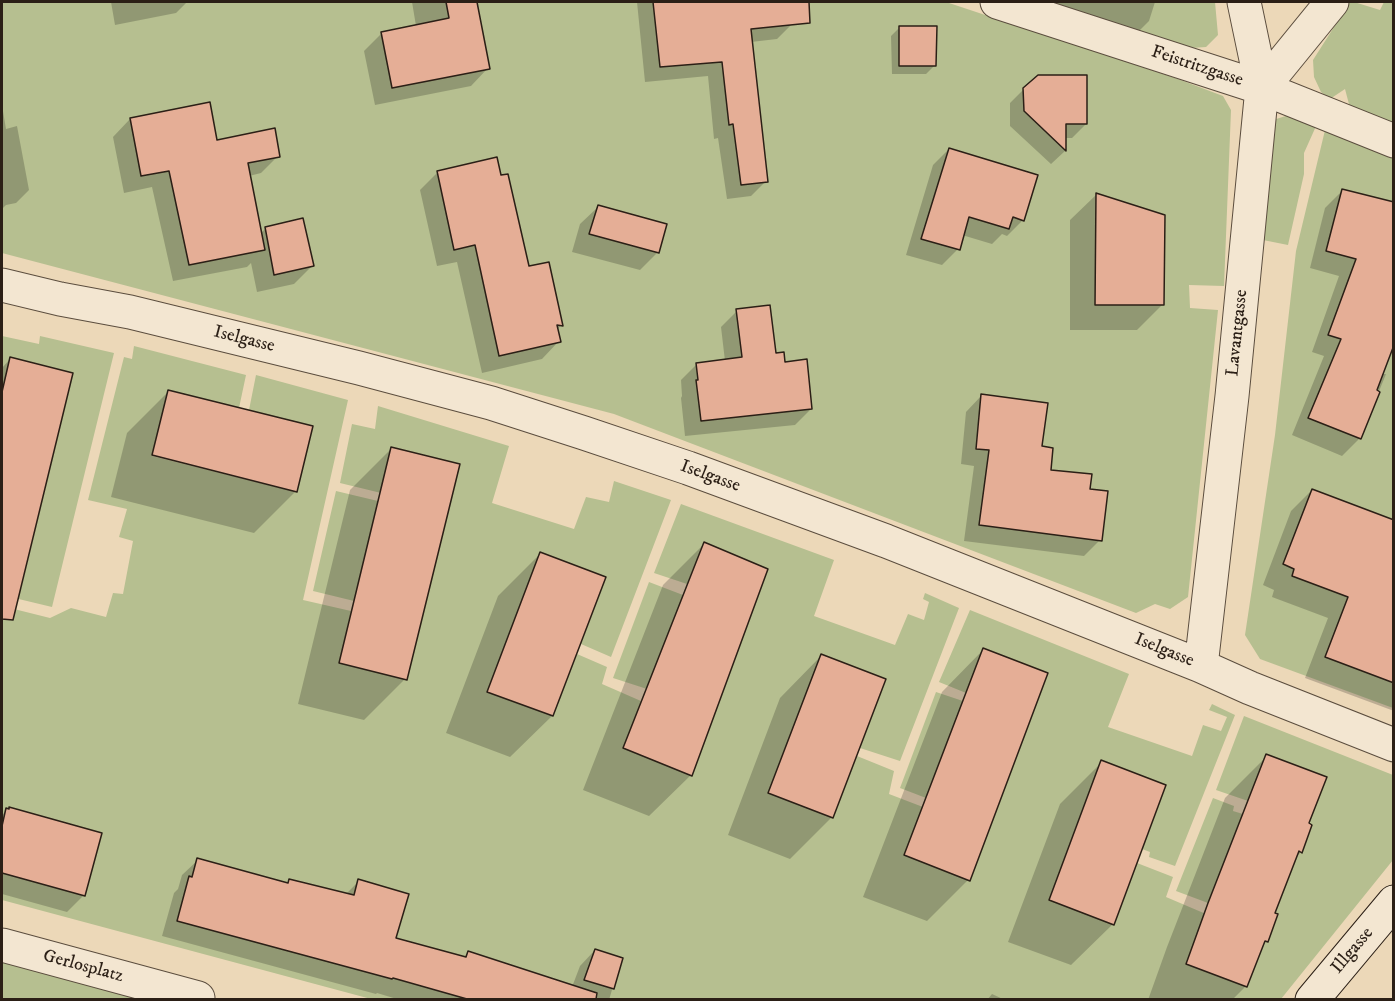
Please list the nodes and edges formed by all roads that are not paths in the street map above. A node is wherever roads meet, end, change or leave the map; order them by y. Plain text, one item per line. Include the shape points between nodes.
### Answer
1 (997, 2) edge
2 (1244, 2) edge
3 (1332, 2) edge
4 (1262, 88) junction
5 (1394, 141) edge
6 (2, 285) edge
7 (1200, 666) junction
8 (1394, 746) edge
9 (1394, 902) edge
10 (2, 945) edge
11 (200, 999) edge
12 (1312, 999) edge

1 - 4 street, Feistritzgasse
2 - 4 street, Lavantgasse
3 - 4 street
4 - 5 street, Feistritzgasse
4 - 7 street, Lavantgasse via 1232,396
6 - 7 street, Iselgasse via 130,312 491,403 688,468 886,541
7 - 8 street, Iselgasse
9 - 12 street, Illgasse
10 - 11 street, Gerlosplatz

